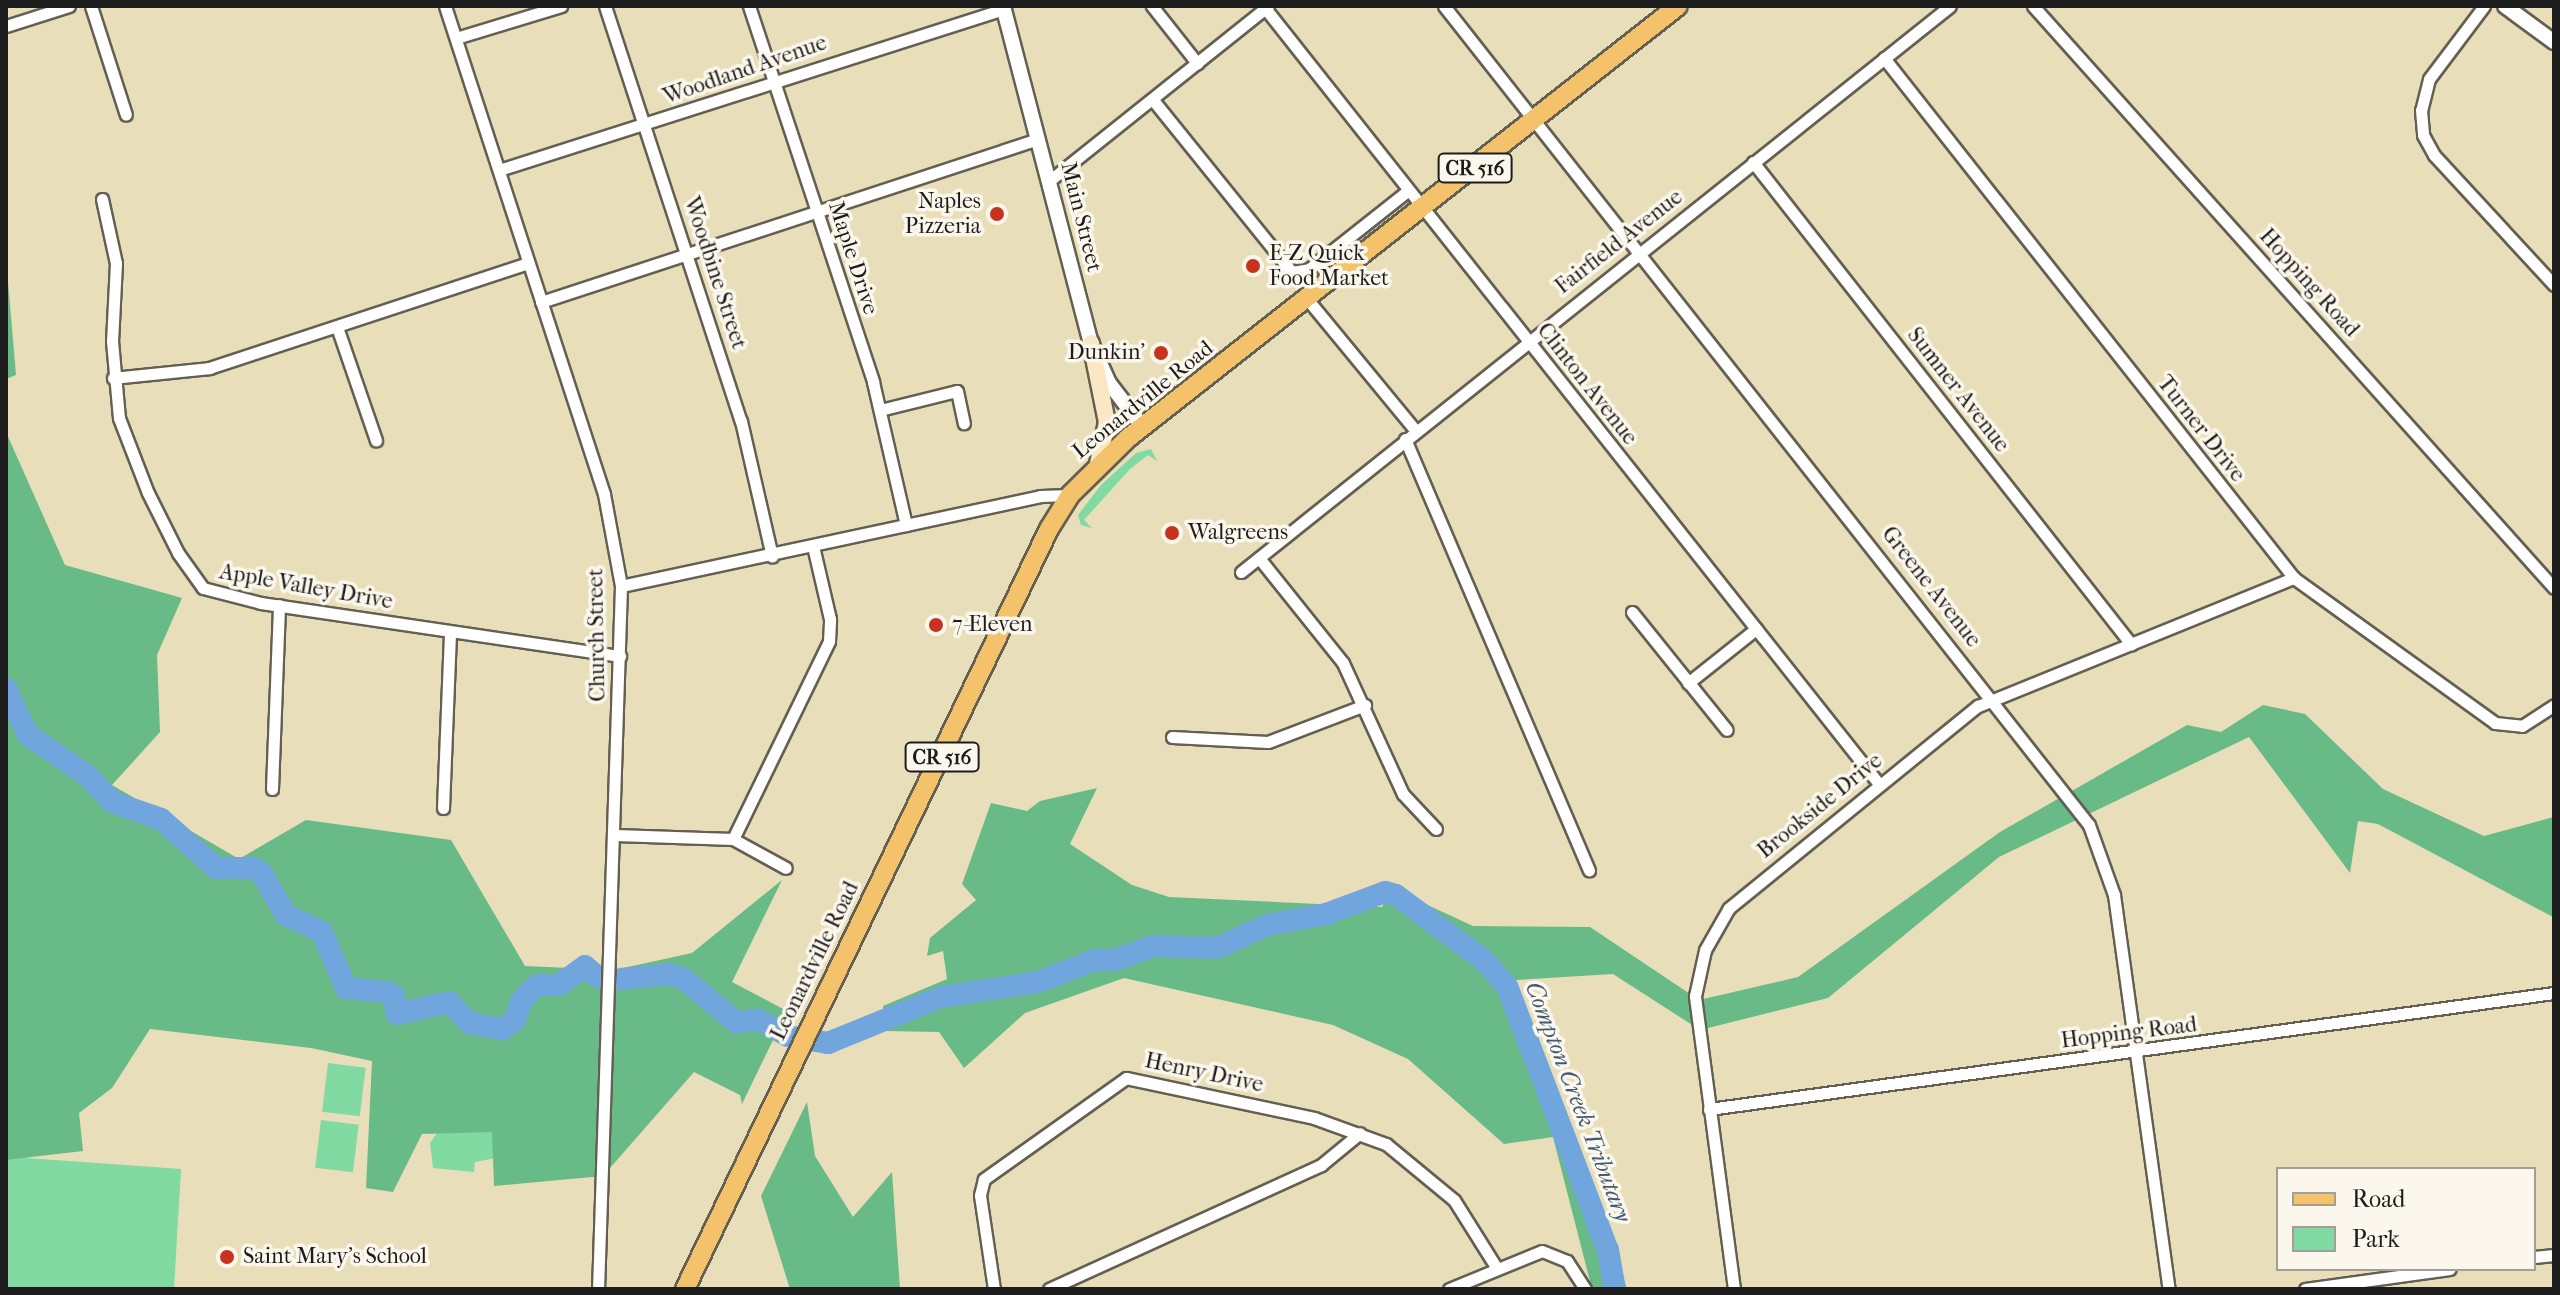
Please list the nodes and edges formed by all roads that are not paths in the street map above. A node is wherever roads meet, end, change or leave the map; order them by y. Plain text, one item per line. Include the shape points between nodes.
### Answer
1 (69, 6) edge
2 (91, 6) edge
3 (445, 6) edge
4 (561, 6) edge
5 (605, 6) edge
6 (749, 6) edge
7 (1152, 6) edge
8 (1444, 6) edge
9 (1678, 6) edge
10 (1950, 6) edge
11 (2033, 6) edge
12 (2484, 6) edge
13 (2505, 6) edge
14 (1266, 7) edge
15 (1003, 8) edge
16 (6, 26) edge
17 (456, 38) junction
18 (2554, 42) edge
19 (1884, 58) junction
20 (1197, 63) junction
21 (774, 81) junction
22 (1153, 100) junction
23 (126, 115) dead end
24 (1533, 122) junction
25 (646, 125) junction
26 (1038, 139) junction
27 (1753, 162) junction
28 (499, 170) junction
29 (1049, 181) junction
30 (1406, 192) junction
31 (102, 199) dead end
32 (1423, 209) junction
33 (818, 213) junction
34 (1639, 251) junction
35 (690, 255) junction
36 (528, 263) junction
37 (2554, 285) edge
38 (1308, 300) junction
39 (541, 302) junction
40 (337, 327) junction
41 (1526, 340) junction
42 (1091, 343) junction
43 (113, 378) junction
44 (880, 410) junction
45 (964, 423) dead end
46 (1142, 426) junction
47 (1415, 430) junction
48 (1405, 439) junction
49 (376, 440) dead end
50 (1098, 464) junction
51 (1070, 495) junction
52 (906, 525) junction
53 (813, 546) junction
54 (772, 556) junction
55 (1259, 558) junction
56 (1241, 572) dead end
57 (2294, 578) junction
58 (621, 586) junction
59 (2554, 588) edge
60 (279, 605) junction
61 (1632, 612) dead end
62 (1756, 629) junction
63 (450, 632) junction
64 (2131, 644) junction
65 (620, 656) junction
66 (1688, 683) junction
67 (1993, 697) junction
68 (1365, 705) junction
69 (2554, 705) edge
70 (1727, 730) dead end
71 (1172, 737) dead end
72 (1879, 784) junction
73 (272, 789) dead end
74 (443, 808) dead end
75 (1436, 829) dead end
76 (615, 835) junction
77 (733, 839) junction
78 (786, 868) dead end
79 (1589, 870) dead end
80 (2554, 993) edge
81 (2136, 1052) junction
82 (1709, 1109) junction
83 (1360, 1133) junction
84 (1496, 1267) junction
85 (2436, 1271) edge
86 (598, 1289) edge
87 (685, 1289) edge
88 (994, 1289) edge
89 (1049, 1289) edge
90 (1449, 1289) edge
91 (1585, 1289) edge
92 (1734, 1289) edge
93 (2169, 1289) edge
94 (2305, 1289) edge

1 - 16 street
2 - 23 street
3 - 17 street, Church Street
4 - 17 street
5 - 25 street, Woodbine Street
6 - 21 street, Maple Drive
7 - 20 street
8 - 24 street, Greene Avenue
9 - 24 main road, Leonardville Road / CR 516
10 - 19 street, Fairfield Avenue
11 - 59 street, Hopping Road
12 - 37 street via 2429,79 2421,110 2423,135 2434,155
13 - 18 street
14 - 20 street
14 - 30 street, Clinton Avenue
15 - 21 street, Woodland Avenue
15 - 26 street, Main Street
17 - 28 street, Church Street
19 - 27 street, Fairfield Avenue
19 - 57 street, Turner Drive
20 - 22 street
21 - 25 street, Woodland Avenue
21 - 33 street, Maple Drive
22 - 29 street
22 - 30 street via 1292,272 1309,269
24 - 32 main road, Leonardville Road / CR 516
24 - 34 street, Greene Avenue
25 - 28 street, Woodland Avenue
25 - 35 street, Woodbine Street
26 - 29 street, Main Street
26 - 33 street
27 - 34 street, Fairfield Avenue
27 - 64 street, Sumner Avenue
28 - 36 street, Church Street
29 - 42 street, Main Street
30 - 32 street, Clinton Avenue
31 - 43 street, Apple Valley Drive via 116,263
32 - 38 main road, Leonardville Road / CR 516
32 - 41 street, Clinton Avenue
33 - 35 street
33 - 44 street, Maple Drive
34 - 41 street, Fairfield Avenue
34 - 67 street, Greene Avenue
35 - 39 street
35 - 54 street, Woodbine Street via 741,421
36 - 39 street, Church Street
36 - 40 street
38 - 46 main road, Leonardville Road / CR 516
38 - 47 street
39 - 58 street, Church Street via 604,494
40 - 43 street via 209,368
40 - 49 street
41 - 47 street, Fairfield Avenue
41 - 62 street, Clinton Avenue
42 - 46 street, Main Street via 1109,383
42 - 50 main road via 1107,419
43 - 60 street, Apple Valley Drive via 129,453 191,576 208,591
44 - 45 street via 957,391
44 - 52 street, Maple Drive
46 - 50 main road, Leonardville Road / CR 516
47 - 48 street, Fairfield Avenue
48 - 55 street, Fairfield Avenue
48 - 79 street
50 - 51 main road, Leonardville Road / CR 516
51 - 52 street via 1040,496
51 - 87 main road, Leonardville Road / CR 516 via 1049,529
52 - 53 street
53 - 54 street
53 - 77 street via 830,619 829,641
54 - 58 street
55 - 56 street, Fairfield Avenue
55 - 68 street via 1343,663
57 - 64 street, Brookside Drive
57 - 69 street, Turner Drive via 2495,723 2522,726
58 - 65 street, Church Street
60 - 63 street, Apple Valley Drive
60 - 73 street
61 - 66 street
62 - 66 street
62 - 72 street, Clinton Avenue
63 - 65 street, Apple Valley Drive
63 - 74 street
64 - 67 street, Brookside Drive
65 - 76 street, Church Street
66 - 70 street
67 - 72 street, Brookside Drive
67 - 81 street, Greene Avenue via 2078,806 2100,849 2114,895
68 - 71 street via 1268,742
68 - 75 street via 1403,794
72 - 82 street, Brookside Drive via 1748,889 1714,929 1695,996
76 - 77 street
76 - 86 street, Church Street
77 - 78 street
80 - 81 street, Hopping Road
81 - 82 street, Hopping Road
81 - 93 street, Greene Avenue
82 - 92 street, Brookside Drive
83 - 84 street, Henry Drive via 1386,1144 1438,1184 1476,1230
83 - 88 street, Henry Drive via 1135,1078 1120,1080 984,1179 980,1195
83 - 89 street via 1321,1165
84 - 90 street
84 - 91 street via 1532,1252 1553,1252 1573,1268
85 - 94 street

